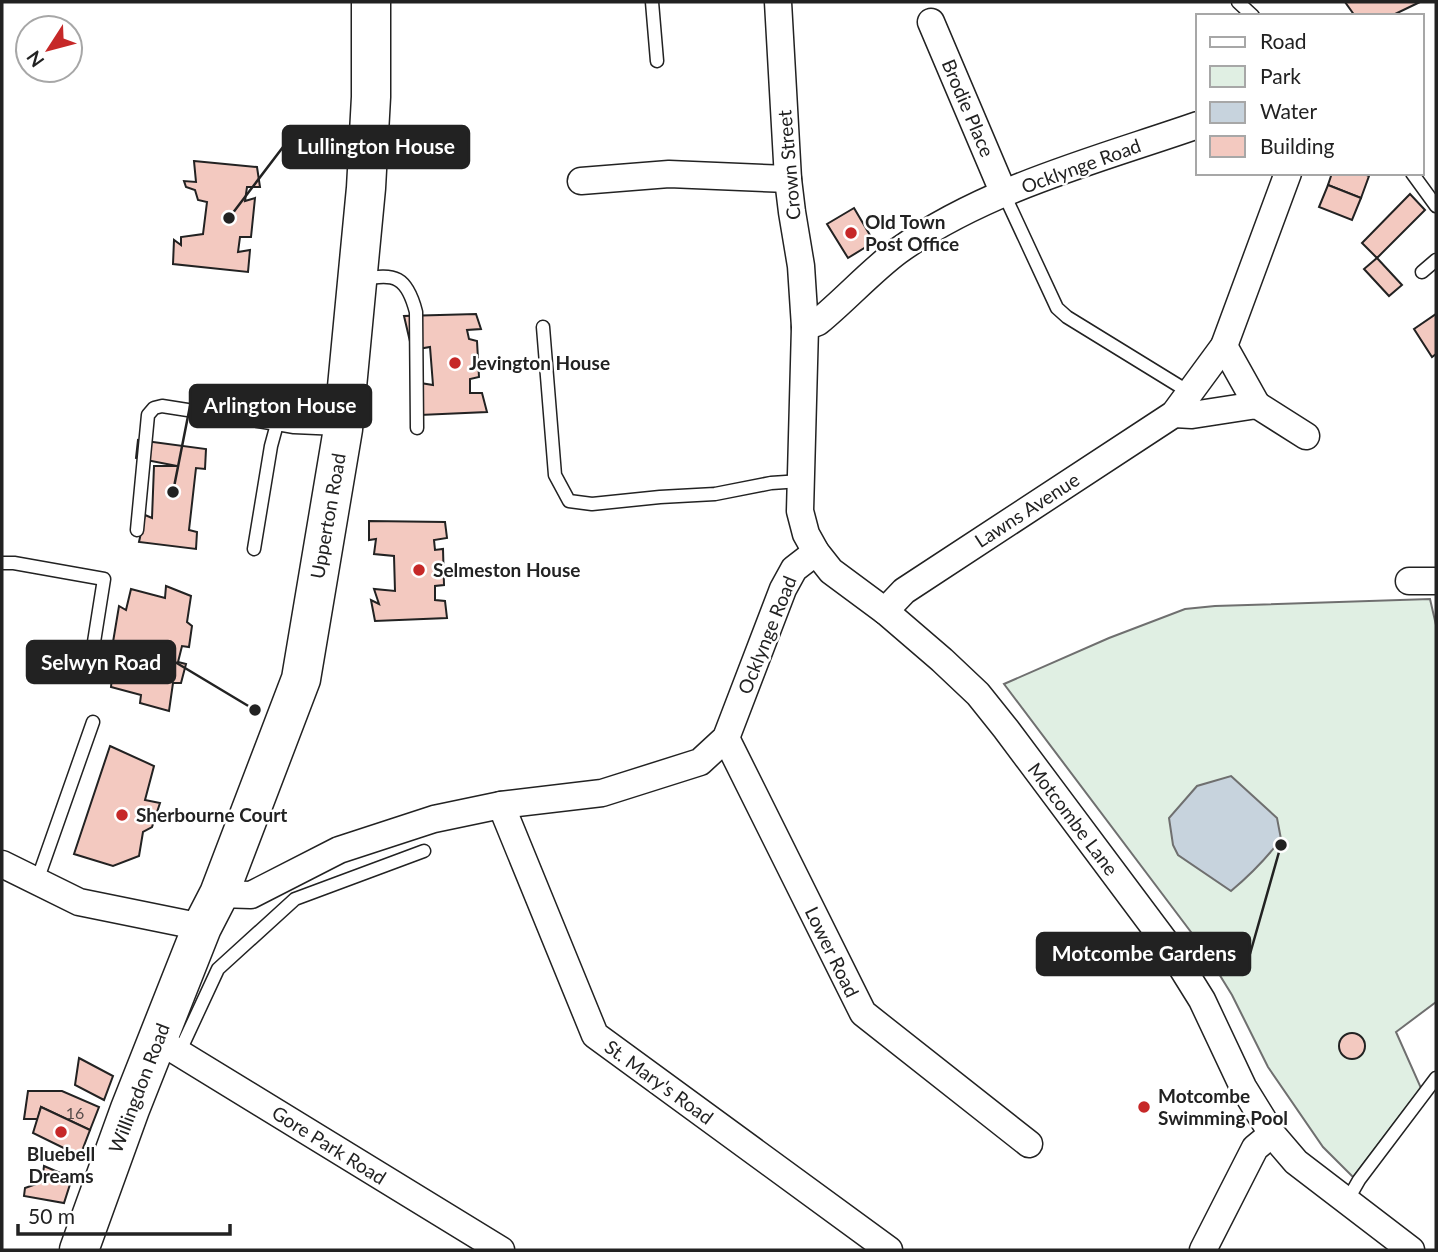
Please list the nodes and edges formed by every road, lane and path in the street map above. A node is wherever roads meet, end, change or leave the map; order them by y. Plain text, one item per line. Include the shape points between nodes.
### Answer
1 (371, 2) edge
2 (652, 2) edge
3 (778, 2) edge
4 (1238, 2) edge
5 (1251, 14) edge
6 (931, 22) dead end
7 (657, 61) dead end
8 (1196, 126) edge
9 (1287, 175) edge
10 (1413, 175) edge
11 (788, 179) junction
12 (581, 181) dead end
13 (1004, 194) junction
14 (1436, 206) edge
15 (1436, 260) edge
16 (1422, 272) dead end
17 (358, 281) junction
18 (543, 327) dead end
19 (805, 327) junction
20 (1224, 346) junction
21 (1189, 392) junction
22 (1257, 405) junction
23 (1174, 414) junction
24 (277, 424) junction
25 (417, 428) dead end
26 (343, 429) junction
27 (1306, 436) dead end
28 (801, 481) junction
29 (137, 530) dead end
30 (254, 549) dead end
31 (816, 552) junction
32 (2, 563) edge
33 (1409, 581) dead end
34 (1436, 581) edge
35 (885, 611) junction
36 (94, 642) dead end
37 (93, 722) dead end
38 (726, 738) junction
39 (501, 806) junction
40 (424, 851) dead end
41 (2, 864) edge
42 (37, 881) junction
43 (219, 894) junction
44 (202, 927) junction
45 (168, 1046) junction
46 (1436, 1078) edge
47 (1272, 1134) junction
48 (1029, 1144) dead end
49 (1347, 1201) junction
50 (79, 1250) edge
51 (501, 1250) edge
52 (889, 1250) edge
53 (1203, 1250) edge
54 (1411, 1250) edge

1 - 17 main road, Upperton Road via 371,97
2 - 7 lane
3 - 11 street, Crown Street
4 - 5 lane
6 - 13 street, Brodie Place
8 - 13 street, Ocklynge Road
9 - 20 street, Lawns Avenue
10 - 14 lane
11 - 12 street via 669,174
11 - 19 street, Crown Street
13 - 19 street, Ocklynge Road via 942,223 897,252 818,322
13 - 21 lane via 1057,308
15 - 16 lane
17 - 25 lane via 382,275 400,280 412,294
17 - 26 main road, Upperton Road
18 - 28 lane via 555,475 569,501 592,504 715,494
19 - 28 street
20 - 21 street, Lawns Avenue
20 - 22 street
21 - 23 street, Lawns Avenue
22 - 23 street
22 - 27 street
23 - 35 street, Lawns Avenue via 904,591
24 - 26 lane
24 - 29 lane via 153,408 148,415
24 - 30 lane
26 - 43 main road, Upperton Road via 301,679
28 - 31 street via 800,511
31 - 35 street, Motcombe Lane via 831,571
31 - 38 street, Ocklynge Road via 794,569 783,589
32 - 36 lane via 104,579
33 - 34 street
35 - 47 street, Motcombe Lane via 978,694 1169,947 1202,1000 1242,1087
37 - 42 lane
38 - 39 street, Ocklynge Road via 700,762 602,793
38 - 48 street, Lower Road via 863,1013
39 - 43 street, Ocklynge Road via 434,819 339,850 251,895
39 - 52 street, St. Mary's Road via 595,1035
40 - 45 lane via 295,899 218,969
41 - 42 street
42 - 44 street via 79,902
43 - 44 main road, Upperton Road
44 - 45 main road, Willingdon Road
45 - 50 main road, Willingdon Road via 130,1109
45 - 51 street, Gore Park Road
46 - 49 lane
47 - 49 street, Motcombe Lane via 1296,1162
47 - 53 street via 1255,1148
49 - 54 street, Motcombe Lane

